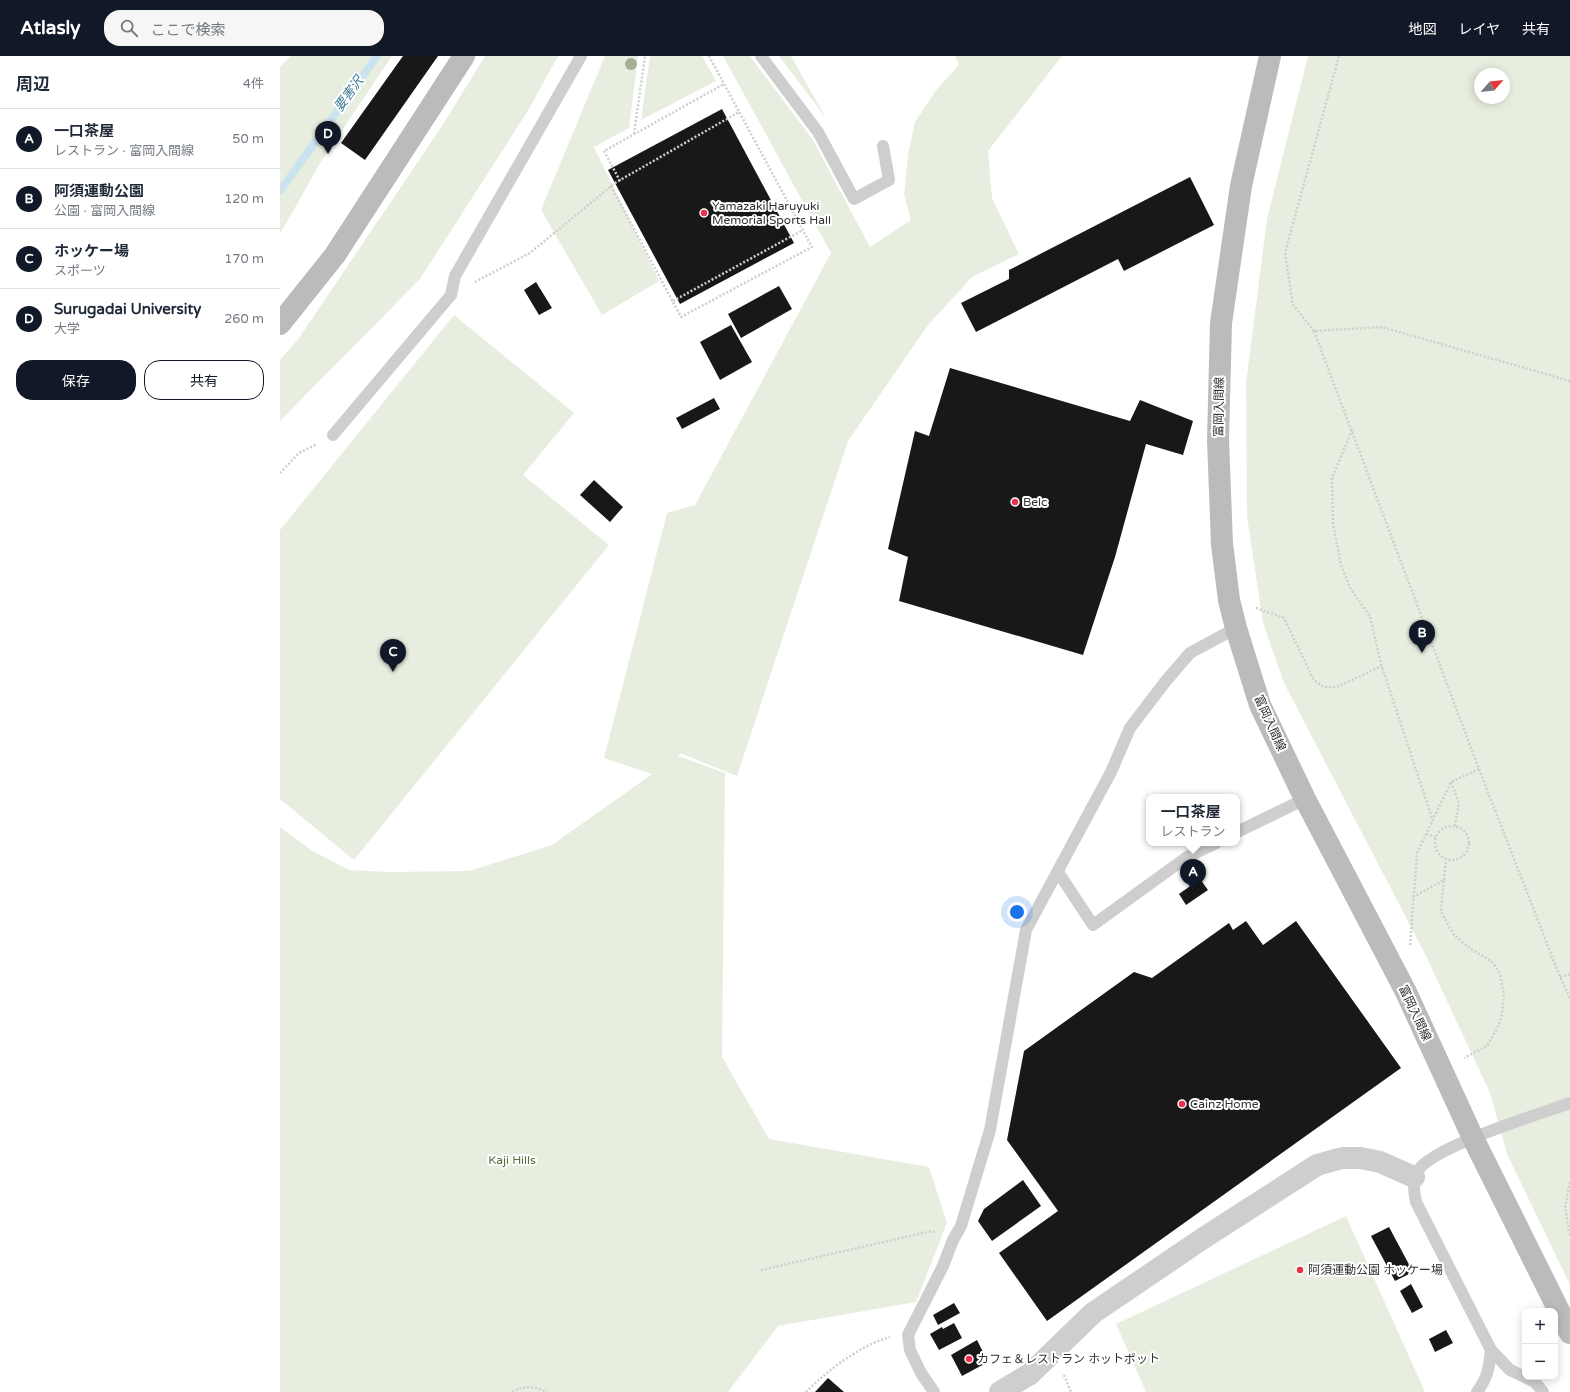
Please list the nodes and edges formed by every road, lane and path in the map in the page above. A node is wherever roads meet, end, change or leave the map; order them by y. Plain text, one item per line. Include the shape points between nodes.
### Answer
1 (464, 56) edge
2 (581, 56) edge
3 (645, 56) edge
4 (709, 56) edge
5 (761, 56) edge
6 (1270, 56) edge
7 (1339, 56) edge
8 (724, 84) junction
9 (739, 112) junction
10 (634, 134) junction
11 (883, 146) dead end
12 (620, 181) junction
13 (611, 186) junction
14 (803, 230) junction
15 (451, 295) junction
16 (673, 301) junction
17 (280, 324) edge
18 (1314, 331) junction
19 (1570, 381) edge
20 (1352, 430) junction
21 (333, 434) joint
22 (280, 473) edge
23 (1229, 600) junction
24 (1236, 628) junction
25 (1382, 666) junction
26 (1479, 769) junction
27 (1451, 782) junction
28 (1305, 799) junction
29 (1433, 820) junction
30 (1455, 826) junction
31 (1240, 831) edge
32 (1426, 834) junction
33 (1435, 838) junction
34 (1210, 846) edge
35 (1446, 858) junction
36 (1058, 872) junction
37 (1444, 880) junction
38 (1414, 897) junction
39 (1409, 952) dead end
40 (1570, 974) edge
41 (1560, 977) junction
42 (1570, 998) edge
43 (1442, 1069) junction
44 (1570, 1104) edge
45 (1473, 1138) junction
46 (1414, 1177) junction
47 (1570, 1182) edge
48 (1570, 1235) edge
49 (953, 1240) junction
50 (761, 1270) dead end
51 (1570, 1332) edge
52 (908, 1334) junction
53 (1491, 1350) junction
54 (1522, 1376) edge
55 (1531, 1380) edge
56 (512, 1392) edge
57 (547, 1392) edge
58 (806, 1392) edge
59 (934, 1392) edge
60 (1000, 1392) edge
61 (1477, 1392) edge
62 (1543, 1392) edge

1 - 17 main road via 335,255
2 - 15 lane via 455,276
3 - 10 path
4 - 8 path
5 - 11 lane via 818,132 854,199 889,180
6 - 23 main road, 富岡入間線 via 1241,186 1221,323 1218,440 1222,544
7 - 18 path via 1284,253 1293,305
8 - 9 path
8 - 10 path
9 - 12 path
9 - 14 path
10 - 12 path via 604,151
12 - 13 path
13 - 15 path via 530,253
13 - 16 path
14 - 16 path
14 - 16 path via 812,247 681,317
15 - 21 lane
18 - 19 path via 1382,327
18 - 20 path
20 - 25 path via 1332,478 1333,523 1341,565 1351,590 1370,616
20 - 26 path
21 - 22 path via 300,453
23 - 24 main road, 富岡入間線
23 - 25 path via 1284,618 1314,680 1324,687 1337,687
24 - 28 main road, 富岡入間線 via 1260,705
24 - 36 lane via 1190,653 1130,728 1111,772
25 - 29 path
26 - 27 path
26 - 41 path
27 - 29 path
27 - 30 path via 1459,803
28 - 31 lane
28 - 43 main road, 富岡入間線 via 1406,992
29 - 32 path
30 - 33 path via 1442,829
30 - 35 path via 1464,830 1468,846 1458,858
32 - 33 path
32 - 38 path via 1418,853
33 - 35 path via 1436,849
34 - 36 lane via 1187,857 1093,925
35 - 37 path
36 - 49 lane via 1026,930 990,1130 961,1226
37 - 38 path
37 - 43 path via 1442,912 1454,935 1491,961 1500,975 1504,994 1499,1025 1487,1046
38 - 39 path
40 - 41 path
41 - 42 path
43 - 45 main road, 富岡入間線
44 - 45 lane
45 - 46 lane via 1446,1150 1424,1164
45 - 51 main road, 富岡入間線
46 - 53 lane via 1416,1202
46 - 60 street via 1380,1162 1361,1158 1342,1158 1317,1165 1093,1313 1030,1374
47 - 48 path via 1565,1208
49 - 50 path via 932,1231
49 - 52 lane via 943,1266
52 - 58 path via 898,1334 881,1340 844,1360 825,1373
52 - 59 lane via 910,1350 921,1374
53 - 54 lane via 1510,1370
53 - 61 lane via 1486,1380
55 - 62 lane
56 - 57 path via 534,1387

